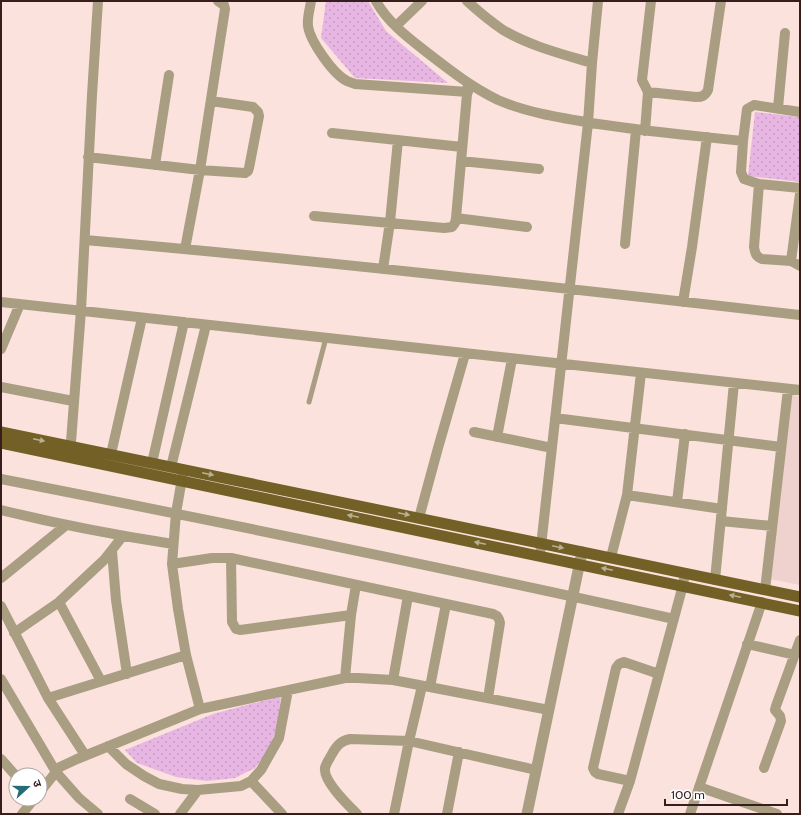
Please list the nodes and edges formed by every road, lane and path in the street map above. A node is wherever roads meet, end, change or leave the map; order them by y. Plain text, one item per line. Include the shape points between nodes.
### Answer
1 (98, 1) edge
2 (218, 1) edge
3 (311, 1) edge
4 (376, 1) edge
5 (422, 1) edge
6 (467, 1) edge
7 (587, 1) edge
8 (651, 1) edge
9 (721, 1) edge
10 (598, 2) edge
11 (396, 26) junction
12 (785, 33) dead end
13 (592, 63) junction
14 (169, 75) dead end
15 (468, 88) junction
16 (648, 92) junction
17 (211, 101) junction
18 (778, 108) junction
19 (800, 112) edge
20 (588, 123) junction
21 (640, 131) junction
22 (332, 134) dead end
23 (707, 136) junction
24 (398, 140) junction
25 (743, 141) junction
26 (462, 147) junction
27 (88, 157) junction
28 (461, 161) junction
29 (155, 165) junction
30 (539, 169) dead end
31 (200, 170) junction
32 (759, 184) junction
33 (800, 188) edge
34 (800, 194) edge
35 (314, 216) dead end
36 (456, 218) junction
37 (390, 222) junction
38 (527, 227) dead end
39 (85, 240) junction
40 (625, 244) dead end
41 (185, 249) junction
42 (795, 263) edge
43 (383, 269) junction
44 (569, 289) junction
45 (1, 302) edge
46 (683, 302) junction
47 (20, 304) junction
48 (81, 310) junction
49 (800, 315) edge
50 (142, 318) junction
51 (184, 322) junction
52 (206, 325) junction
53 (326, 338) junction
54 (1, 349) edge
55 (465, 354) junction
56 (512, 359) junction
57 (561, 364) junction
58 (642, 373) junction
59 (734, 383) junction
60 (1, 386) edge
61 (788, 389) junction
62 (800, 390) edge
63 (73, 401) junction
64 (309, 402) dead end
65 (555, 418) junction
66 (635, 428) junction
67 (1, 432) edge
68 (474, 432) dead end
69 (685, 434) junction
70 (497, 437) junction
71 (729, 440) junction
72 (1, 443) edge
73 (781, 447) junction
74 (552, 448) junction
75 (70, 451) junction
76 (111, 454) junction
77 (152, 463) junction
78 (171, 467) junction
79 (183, 475) junction
80 (1, 479) edge
81 (627, 495) junction
82 (677, 502) junction
83 (722, 509) junction
84 (1, 510) edge
85 (176, 513) junction
86 (420, 518) junction
87 (721, 521) junction
88 (65, 526) junction
89 (772, 526) junction
90 (122, 536) junction
91 (541, 543) junction
92 (173, 544) junction
93 (112, 551) junction
94 (582, 552) junction
95 (540, 555) junction
96 (610, 557) junction
97 (230, 558) junction
98 (172, 564) junction
99 (580, 564) junction
100 (685, 573) junction
101 (1, 578) edge
102 (715, 580) junction
103 (356, 585) junction
104 (683, 585) junction
105 (765, 590) junction
106 (408, 596) junction
107 (573, 596) junction
108 (800, 597) edge
109 (59, 602) junction
110 (762, 602) junction
111 (446, 604) junction
112 (1, 606) edge
113 (800, 611) edge
114 (351, 615) junction
115 (674, 619) junction
116 (14, 633) junction
117 (800, 640) edge
118 (747, 644) junction
119 (186, 655) junction
120 (795, 655) junction
121 (127, 674) junction
122 (659, 674) junction
123 (345, 678) junction
124 (1, 679) edge
125 (393, 680) junction
126 (101, 681) junction
127 (426, 687) junction
128 (288, 690) junction
129 (48, 698) junction
130 (488, 698) junction
131 (200, 709) junction
132 (549, 710) junction
133 (409, 741) junction
134 (108, 746) junction
135 (458, 752) junction
136 (85, 756) junction
137 (1, 759) edge
138 (8, 767) edge
139 (764, 768) dead end
140 (536, 770) junction
141 (56, 772) junction
142 (251, 781) junction
143 (630, 781) junction
144 (48, 782) edge
145 (699, 786) junction
146 (198, 790) junction
147 (130, 799) dead end
148 (98, 814) edge
149 (155, 814) edge
150 (180, 814) edge
151 (282, 814) edge
152 (357, 814) edge
153 (394, 814) edge
154 (447, 814) edge
155 (528, 814) edge
156 (618, 814) edge
157 (690, 814) edge
158 (777, 814) edge

1 - 27 street
2 - 17 street via 225,9
3 - 15 street via 308,26 314,44 346,81 356,84
4 - 11 street
5 - 11 street
6 - 13 street via 503,30 523,40
7 - 10 street
8 - 16 street via 642,80
9 - 16 street via 706,94 696,97
10 - 13 street
11 - 15 street
12 - 18 street
13 - 20 street
14 - 29 street
15 - 20 street via 548,116
15 - 26 street
16 - 21 street
17 - 31 street
17 - 31 street via 254,107 259,116 248,172 240,174
18 - 19 street
18 - 25 street via 754,105 747,109
20 - 21 street
20 - 44 street
21 - 23 street
21 - 40 street
22 - 24 street
23 - 25 street
23 - 46 street
24 - 26 street
24 - 37 street
25 - 32 street via 740,172 744,179
26 - 28 street
27 - 29 street
27 - 39 street
28 - 30 street
28 - 36 street
29 - 31 street
31 - 41 street
32 - 33 street
32 - 42 street via 754,247 756,254 762,259
34 - 42 street
35 - 37 street
36 - 37 street via 452,227 444,228
36 - 38 street
37 - 43 street
39 - 41 street
39 - 48 street
41 - 43 street
43 - 44 street
44 - 46 street
44 - 57 street
45 - 47 street
46 - 49 street
47 - 48 street
47 - 54 street
48 - 50 street
48 - 63 street
50 - 51 street
50 - 76 street
51 - 52 street
51 - 77 street
52 - 53 street
52 - 78 street
53 - 55 street
53 - 64 lane
55 - 56 street
55 - 86 street
56 - 57 street
56 - 70 street
57 - 58 street
57 - 65 street
58 - 59 street
58 - 66 street
59 - 61 street
59 - 71 street
60 - 63 street
61 - 62 street
61 - 73 street
63 - 75 street
65 - 66 street
65 - 74 street
66 - 69 street
66 - 81 street
67 -> 75 main road
68 - 70 street
69 - 71 street
69 - 82 street
70 - 74 street
71 - 73 street
71 - 83 street
72 - 75 main road
73 - 89 street
74 - 91 street
75 - 76 main road
75 - 79 main road
76 - 77 main road
77 - 78 main road
78 - 79 main road
79 - 85 street
79 -> 86 main road
95 -> 79 main road
80 - 85 street
81 - 82 street
81 - 96 street
82 - 83 street
83 - 87 street
84 - 88 street
85 - 92 street
85 - 107 street
86 - 91 main road
87 - 89 street
87 - 102 street
88 - 90 street
88 - 101 street
89 - 105 street
90 - 92 street
90 - 93 street
91 -> 94 main road
91 - 95 street
92 - 98 street
93 - 109 street
93 - 121 street
94 - 96 main road
94 - 99 street
95 - 99 main road
96 - 100 main road
97 - 98 street
97 - 103 street
97 - 114 street via 232,622 236,629
98 - 119 street
104 -> 99 main road
99 - 107 street
100 - 102 main road
100 - 104 street
102 - 105 main road
103 - 106 street
103 - 114 street
110 -> 104 main road
104 - 115 street
105 - 108 main road
106 - 111 street
106 - 125 street
107 - 115 street
107 - 132 street
109 - 116 street
109 - 126 street
110 - 113 main road
110 - 118 street
111 - 127 street
111 - 130 street via 493,614 499,619
112 - 116 street
114 - 123 street
115 - 122 street
116 - 129 street
117 - 120 street
118 - 120 street
118 - 145 street
119 - 121 street
119 - 131 street
120 - 139 street via 776,706 775,710 781,721
121 - 126 street
122 - 143 street
122 - 143 street via 624,662 616,668 593,768 598,774
123 - 125 street
123 - 128 street
124 - 141 street
125 - 127 street
126 - 129 street
127 - 130 street
127 - 133 street
128 - 131 street
128 - 142 street via 279,738 261,770
129 - 136 street
130 - 132 street
131 - 134 street
132 - 140 street
133 - 135 street
133 - 152 street via 350,739 342,741 336,747 327,763 326,776
133 - 153 street
134 - 136 street
134 - 146 street via 126,764 159,784
135 - 140 street
135 - 154 street
136 - 141 street
137 - 138 street
140 - 155 street
141 - 144 street
141 - 148 street via 79,798
142 - 146 street via 241,786
142 - 151 street
143 - 156 street
145 - 157 street
145 - 158 street
146 - 150 street
147 - 149 street

